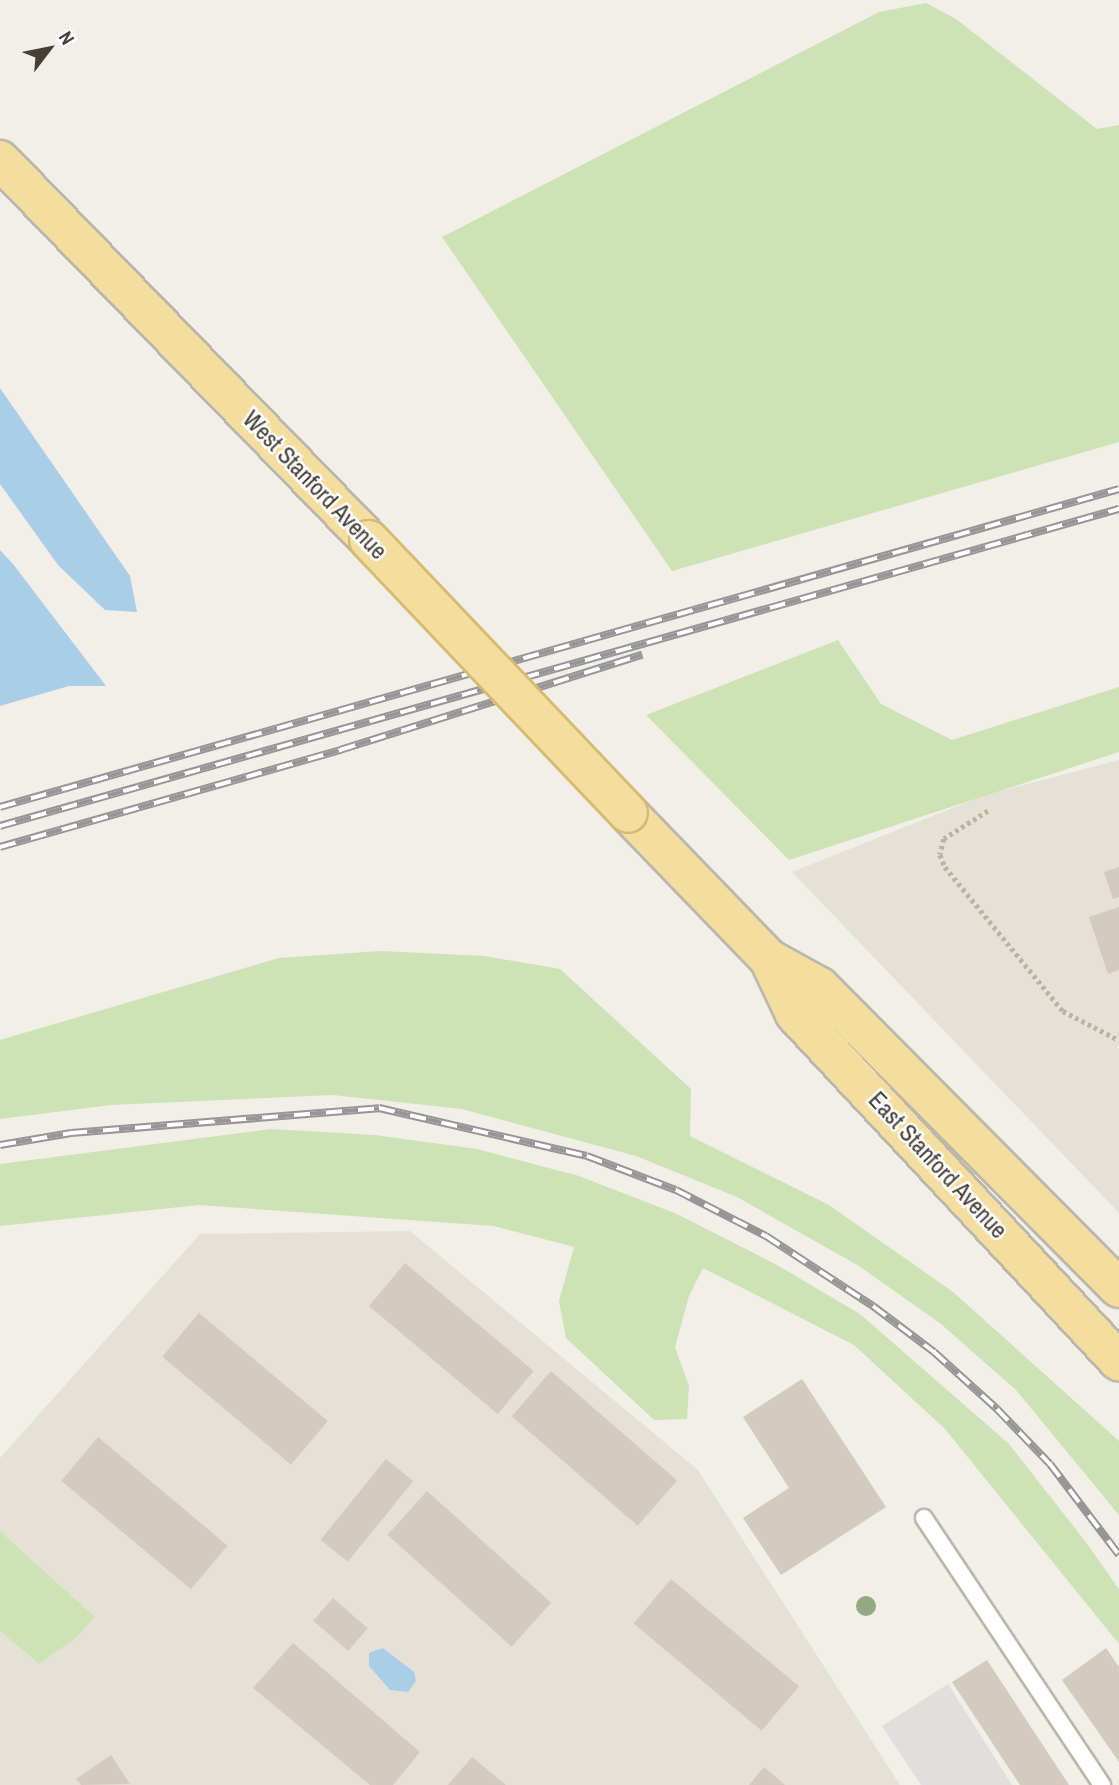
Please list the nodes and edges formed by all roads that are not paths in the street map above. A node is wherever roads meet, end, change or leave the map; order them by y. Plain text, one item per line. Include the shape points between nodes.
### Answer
1 (0, 160) edge
2 (628, 813) joint
3 (769, 959) junction
4 (1119, 1288) edge
5 (1119, 1362) edge
6 (924, 1518) dead end
7 (1102, 1785) edge

1 - 2 main road, West Stanford Avenue, bridge
2 - 3 main road, East Stanford Avenue
3 - 4 main road, East Stanford Avenue via 820,987
3 - 5 main road, East Stanford Avenue via 795,1014
6 - 7 lane

